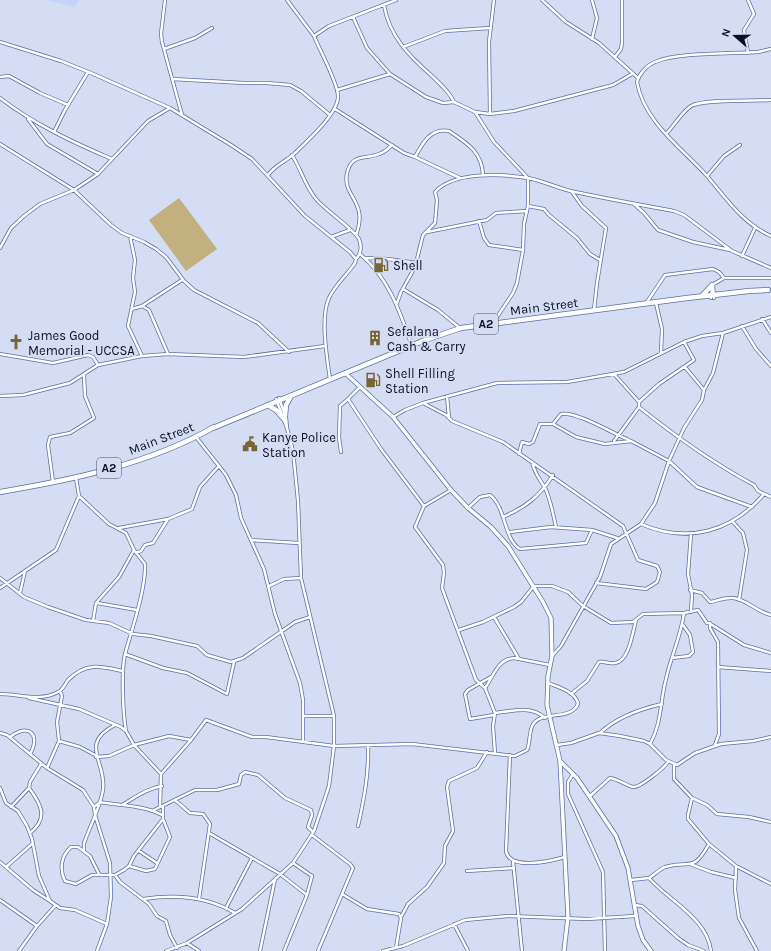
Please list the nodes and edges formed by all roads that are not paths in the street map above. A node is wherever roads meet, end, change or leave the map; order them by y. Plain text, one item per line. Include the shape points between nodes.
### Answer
1 (165, 0) edge
2 (287, 0) edge
3 (396, 0) edge
4 (494, 0) edge
5 (542, 0) edge
6 (592, 0) edge
7 (622, 0) edge
8 (748, 0) edge
9 (384, 5) junction
10 (353, 17) junction
11 (212, 28) dead end
12 (490, 28) junction
13 (314, 36) junction
14 (592, 39) junction
15 (0, 42) edge
16 (402, 47) junction
17 (771, 49) edge
18 (164, 50) junction
19 (748, 53) junction
20 (615, 57) junction
21 (88, 72) junction
22 (390, 74) junction
23 (632, 74) junction
24 (0, 77) edge
25 (638, 78) junction
26 (173, 80) junction
27 (337, 90) junction
28 (0, 98) edge
29 (771, 100) edge
30 (454, 102) junction
31 (68, 105) junction
32 (170, 108) junction
33 (335, 109) junction
34 (475, 112) junction
35 (490, 114) junction
36 (182, 115) junction
37 (330, 115) junction
38 (27, 118) junction
39 (54, 132) junction
40 (666, 134) junction
41 (0, 144) edge
42 (392, 145) junction
43 (740, 145) dead end
44 (292, 155) junction
45 (415, 156) junction
46 (112, 160) junction
47 (98, 174) junction
48 (268, 175) junction
49 (483, 175) junction
50 (707, 176) junction
51 (528, 178) junction
52 (460, 179) junction
53 (74, 190) junction
54 (572, 192) junction
55 (632, 203) junction
56 (528, 206) junction
57 (527, 211) junction
58 (479, 221) junction
59 (755, 228) junction
60 (350, 230) junction
61 (426, 232) junction
62 (356, 235) junction
63 (130, 236) junction
64 (771, 236) edge
65 (331, 238) junction
66 (0, 248) edge
67 (523, 250) junction
68 (732, 251) junction
69 (360, 254) junction
70 (742, 256) junction
71 (366, 258) junction
72 (356, 259) junction
73 (600, 260) junction
74 (417, 263) junction
75 (771, 268) edge
76 (724, 278) junction
77 (771, 278) edge
78 (182, 280) junction
79 (713, 284) junction
80 (403, 289) junction
81 (770, 290) edge
82 (723, 294) junction
83 (702, 296) junction
84 (712, 296) junction
85 (658, 302) junction
86 (397, 303) junction
87 (646, 304) junction
88 (142, 306) junction
89 (132, 309) junction
90 (594, 311) junction
91 (771, 317) edge
92 (762, 319) junction
93 (493, 323) junction
94 (742, 326) junction
95 (461, 328) junction
96 (723, 333) junction
97 (771, 333) edge
98 (684, 342) junction
99 (325, 346) junction
100 (412, 346) junction
101 (289, 352) junction
102 (661, 353) junction
103 (0, 354) edge
104 (168, 354) junction
105 (142, 356) junction
106 (98, 365) junction
107 (771, 366) edge
108 (686, 367) junction
109 (345, 373) junction
110 (614, 374) junction
111 (84, 375) junction
112 (330, 379) junction
113 (321, 383) junction
114 (360, 386) junction
115 (704, 390) junction
116 (0, 396) edge
117 (291, 396) junction
118 (447, 396) junction
119 (348, 399) junction
120 (278, 400) junction
121 (639, 402) junction
122 (423, 403) junction
123 (268, 405) junction
124 (639, 407) junction
125 (284, 417) junction
126 (393, 417) junction
127 (449, 418) junction
128 (553, 424) junction
129 (212, 428) junction
130 (619, 436) junction
131 (680, 437) junction
132 (196, 438) junction
133 (631, 442) junction
134 (609, 445) junction
135 (341, 452) dead end
136 (519, 454) junction
137 (669, 461) junction
138 (532, 462) junction
139 (218, 467) junction
140 (553, 475) junction
141 (76, 478) junction
142 (53, 483) junction
143 (545, 488) junction
144 (451, 490) junction
145 (0, 492) edge
146 (764, 493) junction
147 (79, 496) junction
148 (771, 497) edge
149 (424, 506) junction
150 (752, 506) junction
151 (468, 508) junction
152 (503, 517) junction
153 (168, 519) junction
154 (732, 521) junction
155 (641, 524) junction
156 (556, 527) junction
157 (118, 529) junction
158 (592, 530) junction
159 (509, 532) junction
160 (626, 533) junction
161 (690, 534) junction
162 (617, 538) junction
163 (252, 540) junction
164 (298, 543) junction
165 (134, 550) junction
166 (136, 554) junction
167 (25, 571) junction
168 (0, 578) edge
169 (301, 578) junction
170 (6, 583) junction
171 (596, 583) junction
172 (269, 586) junction
173 (534, 586) junction
174 (0, 588) edge
175 (690, 590) junction
176 (20, 593) junction
177 (739, 600) junction
178 (96, 603) junction
179 (583, 606) junction
180 (137, 610) junction
181 (691, 612) junction
182 (684, 613) junction
183 (771, 615) edge
184 (310, 617) junction
185 (494, 617) junction
186 (636, 620) junction
187 (93, 621) junction
188 (710, 623) junction
189 (683, 625) junction
190 (458, 630) junction
191 (281, 631) junction
192 (133, 634) junction
193 (771, 653) edge
194 (125, 654) junction
195 (552, 656) junction
196 (672, 658) junction
197 (520, 659) junction
198 (234, 662) junction
199 (550, 665) junction
200 (718, 667) junction
201 (771, 671) edge
202 (122, 672) junction
203 (492, 677) junction
204 (548, 683) junction
205 (481, 684) junction
206 (486, 688) junction
207 (60, 691) junction
208 (0, 694) edge
209 (571, 694) junction
210 (29, 698) junction
211 (662, 704) junction
212 (60, 705) junction
213 (495, 714) junction
214 (303, 716) junction
215 (334, 716) junction
216 (547, 717) junction
217 (116, 724) junction
218 (126, 731) junction
219 (0, 733) edge
220 (600, 733) junction
221 (10, 737) junction
222 (771, 737) edge
223 (191, 740) junction
224 (59, 741) junction
225 (303, 742) junction
226 (650, 744) junction
227 (134, 745) junction
228 (368, 745) junction
229 (557, 745) junction
230 (715, 745) junction
231 (334, 746) junction
232 (487, 752) junction
233 (495, 753) junction
234 (30, 754) junction
235 (510, 755) junction
236 (95, 756) junction
237 (560, 760) junction
238 (668, 762) junction
239 (41, 764) junction
240 (674, 765) junction
241 (47, 768) junction
242 (161, 774) junction
243 (573, 774) junction
244 (162, 786) junction
245 (0, 788) edge
246 (29, 788) junction
247 (590, 796) junction
248 (692, 798) junction
249 (176, 800) junction
250 (100, 802) junction
251 (122, 805) junction
252 (94, 806) junction
253 (161, 806) junction
254 (11, 807) junction
255 (154, 810) junction
256 (94, 815) junction
257 (163, 817) junction
258 (771, 822) edge
259 (358, 826) dead end
260 (30, 832) junction
261 (209, 833) junction
262 (313, 834) junction
263 (32, 844) junction
264 (709, 844) junction
265 (84, 850) junction
266 (139, 851) junction
267 (565, 857) junction
268 (252, 858) junction
269 (513, 861) junction
270 (0, 862) edge
271 (293, 862) junction
272 (157, 863) junction
273 (690, 864) junction
274 (129, 866) junction
275 (736, 866) junction
276 (6, 867) junction
277 (514, 868) junction
278 (467, 871) dead end
279 (99, 874) junction
280 (110, 874) junction
281 (280, 874) junction
282 (116, 875) junction
283 (275, 878) junction
284 (649, 878) junction
285 (736, 878) junction
286 (630, 880) junction
287 (771, 884) edge
288 (342, 894) junction
289 (306, 895) junction
290 (143, 899) junction
291 (199, 899) junction
292 (0, 900) edge
293 (50, 901) junction
294 (634, 905) junction
295 (55, 906) junction
296 (226, 908) junction
297 (235, 913) junction
298 (518, 916) junction
299 (635, 916) junction
300 (568, 917) junction
301 (605, 917) junction
302 (401, 918) junction
303 (107, 924) junction
304 (454, 924) junction
305 (37, 926) junction
306 (187, 943) junction
307 (177, 948) junction
308 (396, 948) junction
309 (19, 951) edge
310 (97, 951) edge
311 (166, 951) edge
312 (199, 951) edge
313 (259, 951) edge
314 (264, 951) edge
315 (284, 951) edge
316 (318, 951) edge
317 (383, 951) edge
318 (468, 951) edge
319 (522, 951) edge
320 (564, 951) edge
321 (606, 951) edge
322 (651, 951) edge
323 (704, 951) edge
324 (712, 951) edge
325 (757, 951) edge

1 - 18 street via 162,34
2 - 13 street
3 - 9 street
4 - 12 street
5 - 14 street via 561,18
6 - 14 street via 597,18
7 - 20 street via 622,43
8 - 19 street via 754,14 744,30
9 - 10 street
9 - 16 street via 387,19
10 - 13 street via 329,26
10 - 22 street via 367,48
11 - 18 street via 195,38
12 - 16 street via 445,31
12 - 35 street
13 - 27 street
14 - 20 street
15 - 21 street
16 - 30 street via 450,92
17 - 19 street
18 - 26 street
19 - 25 street via 669,58 654,62
20 - 23 street
21 - 31 street
21 - 32 street
22 - 27 street
22 - 30 street via 426,97 443,103
23 - 25 street
23 - 35 street via 613,85 514,111
24 - 31 street via 9,76
25 - 40 street via 640,93
26 - 36 street
26 - 37 street via 267,82 290,85
27 - 33 street via 338,101
28 - 38 street
29 - 40 street via 694,104
30 - 34 street
31 - 39 street
32 - 36 street
32 - 46 street via 151,118
33 - 37 street
33 - 42 street
34 - 35 street
34 - 51 street via 494,142
36 - 48 street via 252,159
37 - 44 street
38 - 39 street
38 - 47 street via 47,144
39 - 46 street
40 - 50 street
41 - 53 street
42 - 45 street via 404,153
42 - 62 street via 380,154 355,159 350,164 346,178 347,186 360,214
43 - 50 street via 724,156
44 - 48 street via 274,166
44 - 60 street via 311,193
45 - 49 street via 426,138 437,132 448,131 474,150 481,160
45 - 52 street
46 - 47 street
47 - 53 street
48 - 65 street via 305,216
49 - 51 street
49 - 52 street
50 - 59 street via 730,205
51 - 54 street
51 - 56 street
52 - 61 street via 441,186 435,192 436,221
53 - 63 street via 110,225
53 - 66 street via 53,198 24,216 11,228
54 - 55 street
54 - 73 street via 582,206 606,228
55 - 68 street via 679,213
55 - 68 street via 658,230 692,242
56 - 57 street
56 - 73 street via 544,209 577,238 590,254
57 - 58 street via 496,213 487,220
57 - 67 street
58 - 61 street
58 - 67 street via 489,245
59 - 64 street
59 - 70 street
60 - 62 street
60 - 65 street
61 - 74 street via 420,242
62 - 69 street via 360,240
63 - 78 street via 156,249 172,264
63 - 89 street via 135,260
65 - 72 street
67 - 93 street via 516,288
68 - 70 street
69 - 71 street
69 - 72 street
70 - 75 street
71 - 74 street
71 - 86 street
72 - 99 street via 328,301
73 - 90 street
74 - 80 street
76 - 77 street
76 - 79 street
76 - 87 street via 713,269 670,273 662,278
78 - 88 street
78 - 101 street via 198,293 258,323
79 - 82 highway
79 - 83 highway
79 - 84 street
80 - 86 street
80 - 95 street via 438,310
81 - 82 highway, A2
81 - 84 highway, A2
82 - 84 highway, A2
83 - 84 highway, Main Street / A2
83 - 85 highway, Main Street / A2
84 - 85 highway, Main Street / A2
85 - 87 highway, Main Street / A2
85 - 102 street via 662,329
86 - 100 street
87 - 90 highway, Main Street / A2
88 - 89 street
88 - 104 street via 149,310
89 - 105 street via 128,330
90 - 93 highway, Main Street / A2
91 - 92 street
92 - 94 street
92 - 97 street
93 - 95 highway, Main Street / A2
94 - 96 street
94 - 107 street via 756,349
95 - 100 highway, Main Street / A2
96 - 98 street
96 - 115 street via 713,374
98 - 102 street
98 - 108 street via 694,360
99 - 101 street
99 - 112 street
100 - 109 highway, Main Street / A2
101 - 104 street via 237,357
102 - 110 street via 624,372
103 - 106 street via 57,363 88,355 93,357
104 - 105 street
105 - 106 street
106 - 111 street
108 - 115 street
108 - 121 street via 659,384
109 - 112 highway, Main Street / A2
109 - 114 street
110 - 118 street via 567,382 497,383
110 - 121 street
111 - 116 street via 70,384 47,390
111 - 142 street via 85,396 94,418 70,433 50,437 48,445
112 - 113 highway, Main Street / A2
113 - 117 highway, Main Street / A2
113 - 120 highway, Main Street / A2
114 - 119 street
114 - 126 street
115 - 131 street via 702,400
117 - 120 highway, Main Street / A2
117 - 125 highway
118 - 122 street
118 - 127 street
119 - 135 street via 340,406
119 - 149 street
120 - 123 highway, Main Street / A2
120 - 125 street
120 - 129 highway, Main Street / A2
121 - 124 street
122 - 126 street
122 - 127 street
123 - 125 highway
123 - 129 highway, Main Street / A2
124 - 130 street
124 - 131 street
125 - 164 street via 292,451 298,500
126 - 144 street
127 - 136 street via 503,442
128 - 130 street via 561,414 568,414
128 - 134 street via 576,437
128 - 136 street via 540,424 533,442 522,442
129 - 132 highway, Main Street / A2
130 - 133 street
130 - 134 street
131 - 137 street
131 - 146 street
132 - 139 street
132 - 141 highway, Main Street / A2
133 - 134 street via 621,441
133 - 137 street
136 - 138 street
137 - 150 street via 697,487
137 - 155 street via 658,497
138 - 140 street
138 - 143 street via 536,477
139 - 153 street via 200,487 192,510
139 - 163 street via 226,475 236,495 241,518
140 - 143 street
140 - 160 street via 623,526
141 - 142 highway, Main Street / A2
141 - 147 street
142 - 145 highway, Main Street / A2
143 - 152 street via 531,502
143 - 156 street
144 - 149 street
144 - 151 street
146 - 148 street
146 - 150 street
147 - 157 street
147 - 167 street via 56,550
149 - 190 street via 415,527 443,565 442,588
150 - 154 street
151 - 152 street via 480,497 490,495 494,497
151 - 173 street via 491,527 508,546
152 - 159 street
153 - 157 street
153 - 166 street via 154,543 145,545
154 - 161 street via 719,528
154 - 177 street via 743,533 747,550
155 - 160 street
155 - 161 street via 668,534
156 - 158 street
156 - 159 street
157 - 165 street via 128,535
158 - 159 street via 588,542 527,550 516,546
158 - 162 street
160 - 162 street
160 - 171 street via 638,560 657,566 660,572 657,582 646,589
161 - 175 street
162 - 171 street via 609,548
163 - 164 street
163 - 172 street
164 - 169 street
165 - 166 street
165 - 178 street via 119,577
166 - 180 street via 145,567
167 - 170 street
167 - 176 street
168 - 170 street
169 - 172 street via 284,579
169 - 184 street
170 - 174 street
170 - 176 street
171 - 179 street
172 - 191 street
173 - 179 street via 562,589 572,594
173 - 185 street via 522,602
173 - 195 street via 550,618
175 - 177 street via 702,593 710,602 728,598
175 - 181 street
176 - 187 street via 32,601
177 - 183 street
178 - 180 street
178 - 187 street
179 - 186 street via 609,622
179 - 195 street via 561,646
180 - 192 street
181 - 182 street
181 - 188 street via 699,611 707,623
182 - 186 street via 643,614
182 - 189 street
184 - 191 street via 295,622
184 - 215 street
185 - 190 street
185 - 197 street
186 - 209 street via 625,657 614,664 599,662 587,681
187 - 192 street via 109,623
188 - 193 street via 744,645
188 - 200 street via 718,642
189 - 196 street
189 - 196 street via 690,635 693,652 689,656
190 - 205 street via 476,680
191 - 198 street
191 - 214 street via 300,684
192 - 194 street
192 - 198 street via 197,646 207,655
194 - 198 street via 163,668 187,673 227,694
194 - 202 street
195 - 199 street
196 - 211 street
197 - 199 street
197 - 203 street via 505,660
199 - 204 street
200 - 201 street
200 - 230 street via 719,734
202 - 207 street via 100,666 85,668
202 - 218 street
203 - 205 street
203 - 206 street
204 - 209 street
204 - 216 street
205 - 206 street
205 - 213 street via 465,694 470,719
206 - 213 street
207 - 210 street
207 - 212 street
208 - 210 street
209 - 216 street via 578,703 575,709
210 - 212 street
211 - 220 street via 648,707 609,724
211 - 226 street via 658,725
212 - 217 street via 79,709
212 - 224 street via 57,722
213 - 216 street via 522,709
213 - 233 street
214 - 215 street
214 - 225 street
215 - 231 street
216 - 229 street
216 - 235 street via 537,720 531,727 527,750 515,756
217 - 218 street
217 - 236 street via 100,735
218 - 227 street
219 - 221 street
220 - 226 street
220 - 229 street
221 - 234 street
221 - 234 street via 20,730 31,732 33,745
222 - 230 street
223 - 225 street via 206,720 250,737
223 - 227 street via 169,736
223 - 242 street
224 - 236 street via 80,747
224 - 241 street
225 - 231 street
226 - 238 street
227 - 236 street via 108,756
227 - 242 street
228 - 231 street
228 - 232 street via 412,744
228 - 259 street via 367,786
229 - 237 street
230 - 240 street
231 - 262 street via 329,786
232 - 233 street
232 - 302 street via 478,768 449,782 447,787 453,833 446,846 444,863 427,887 408,904
233 - 235 street
234 - 239 street
235 - 269 street via 506,851
236 - 250 street via 103,788
237 - 243 street
237 - 267 street
238 - 240 street
238 - 247 street via 659,772 638,786 610,778
239 - 241 street
239 - 246 street
240 - 248 street via 674,779
241 - 252 street via 83,790
242 - 244 street
243 - 247 street
243 - 301 street via 568,782 568,794 603,872
244 - 251 street via 152,787
244 - 253 street via 159,798
245 - 254 street via 6,803
246 - 254 street
246 - 260 street via 38,802 41,819 40,824
247 - 286 street via 616,836
248 - 258 street via 707,805 717,814
248 - 264 street via 688,817
249 - 253 street
249 - 261 street via 190,813 203,814 206,817 210,824
249 - 262 street via 195,790 217,790 240,784 243,773 254,774 264,779 285,798 311,810 308,827
250 - 251 street
250 - 252 street
250 - 256 street
251 - 255 street
252 - 256 street
253 - 255 street
253 - 257 street
254 - 260 street via 18,811
255 - 257 street
256 - 265 street
256 - 280 street via 110,863
257 - 266 street
257 - 272 street via 170,837
260 - 263 street
261 - 268 street
261 - 291 street
262 - 271 street
262 - 288 street via 352,866
263 - 276 street
263 - 293 street via 39,876
264 - 273 street via 699,860
264 - 275 street
265 - 279 street
265 - 279 street via 73,847 67,851 62,862 63,880 69,884 76,884 88,876
266 - 272 street
266 - 274 street
267 - 269 street via 552,861
267 - 300 street
268 - 281 street
268 - 296 street
269 - 277 street
270 - 276 street
271 - 281 street
271 - 289 street via 312,876
272 - 274 street via 151,871
273 - 284 street via 665,867
273 - 285 street
274 - 282 street
275 - 285 street
275 - 287 street
276 - 293 street
277 - 278 street
277 - 298 street
279 - 280 street
280 - 282 street
280 - 303 street via 111,906
281 - 283 street
281 - 289 street
282 - 290 street via 124,886
283 - 297 street
283 - 313 street
284 - 286 street
284 - 324 street via 701,926
285 - 325 street via 739,918
286 - 294 street
288 - 302 street via 367,909 397,914
288 - 316 street
289 - 315 street
290 - 291 street via 172,896
290 - 307 street via 157,916 166,921
291 - 296 street
292 - 305 street
293 - 295 street
294 - 299 street
294 - 323 street via 642,906 683,942
295 - 303 street via 75,910
295 - 305 street
296 - 297 street
297 - 306 street
298 - 300 street
298 - 304 street via 465,920
298 - 319 street
299 - 301 street
299 - 322 street via 643,940
300 - 301 street
300 - 320 street
301 - 321 street
302 - 308 street
303 - 310 street
304 - 308 street
304 - 318 street
305 - 309 street
306 - 307 street
306 - 312 street
307 - 311 street
308 - 317 street
313 - 314 street

